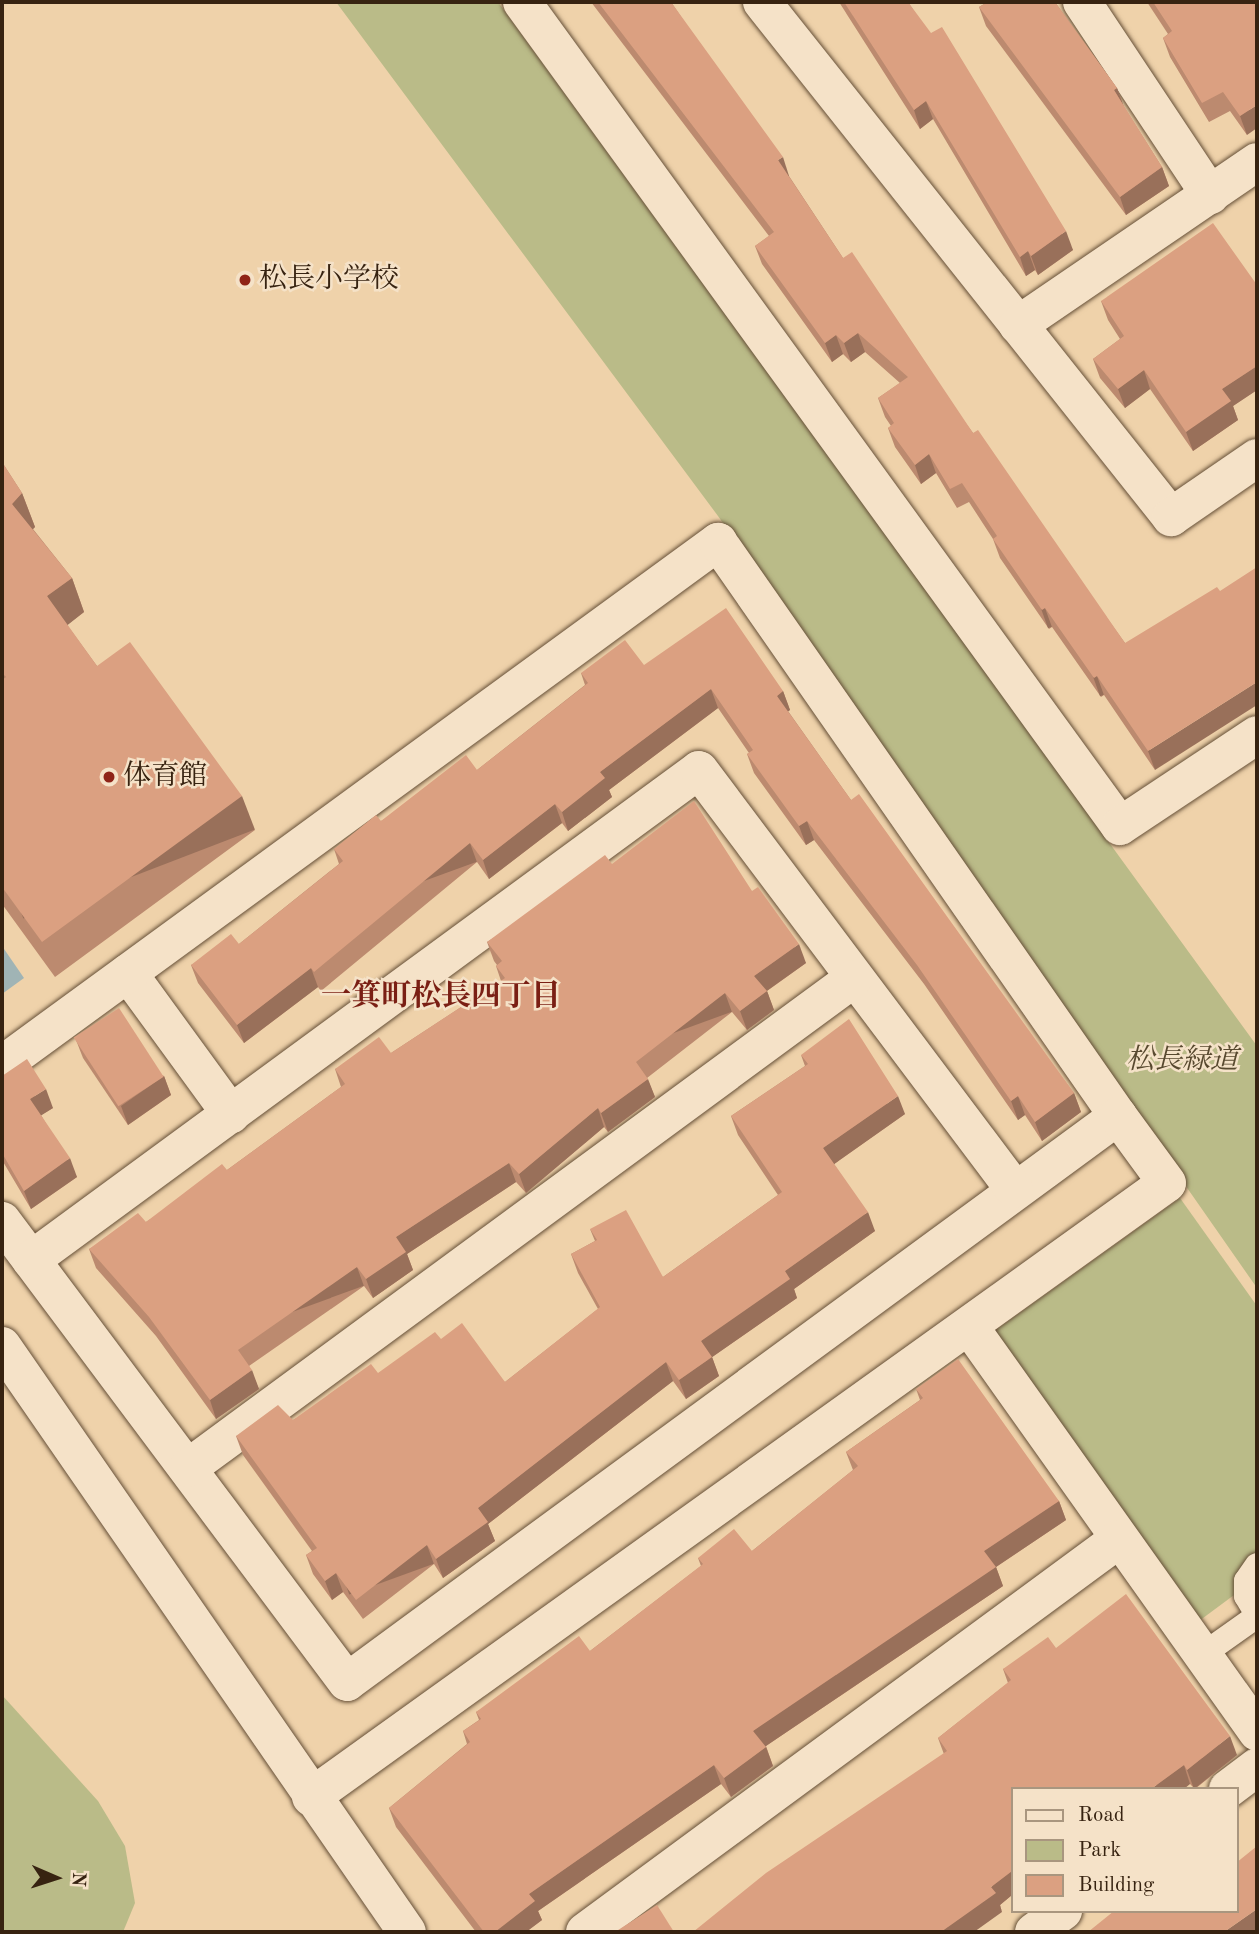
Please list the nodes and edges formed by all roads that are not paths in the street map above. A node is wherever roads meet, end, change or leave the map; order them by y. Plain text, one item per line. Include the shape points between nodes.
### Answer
1 (522, 2) edge
2 (762, 2) edge
3 (1082, 2) edge
4 (1257, 162) edge
5 (1210, 195) junction
6 (1017, 325) junction
7 (1257, 458) edge
8 (1257, 735) edge
9 (128, 973) junction
10 (853, 979) junction
11 (2, 1065) edge
12 (231, 1114) junction
13 (1118, 1115) junction
14 (1014, 1189) junction
15 (2, 1221) edge
16 (31, 1260) junction
17 (969, 1326) junction
18 (2, 1346) edge
19 (188, 1468) junction
20 (1119, 1539) junction
21 (1257, 1565) edge
22 (1257, 1615) edge
23 (1202, 1655) junction
24 (1257, 1732) edge
25 (1257, 1767) edge
26 (1231, 1787) edge
27 (311, 1797) junction
28 (1060, 1913) edge
29 (407, 1932) edge
30 (585, 1932) edge
31 (1034, 1932) edge

1 - 8 street via 1120,826
2 - 6 street
3 - 5 street
4 - 5 street
5 - 6 street
6 - 7 street via 1171,517
9 - 11 street
9 - 12 street
9 - 13 street via 718,542
10 - 12 street via 699,771
10 - 14 street
10 - 19 street
12 - 16 street
13 - 14 street
13 - 17 street via 1167,1183
14 - 19 street via 347,1682
15 - 16 street
16 - 19 street
17 - 20 street
17 - 27 street
18 - 27 street
20 - 23 street
20 - 30 street
21 - 22 lane via 1247,1581 1246,1596
22 - 23 lane
23 - 24 street
25 - 26 street
27 - 29 street
28 - 31 street

